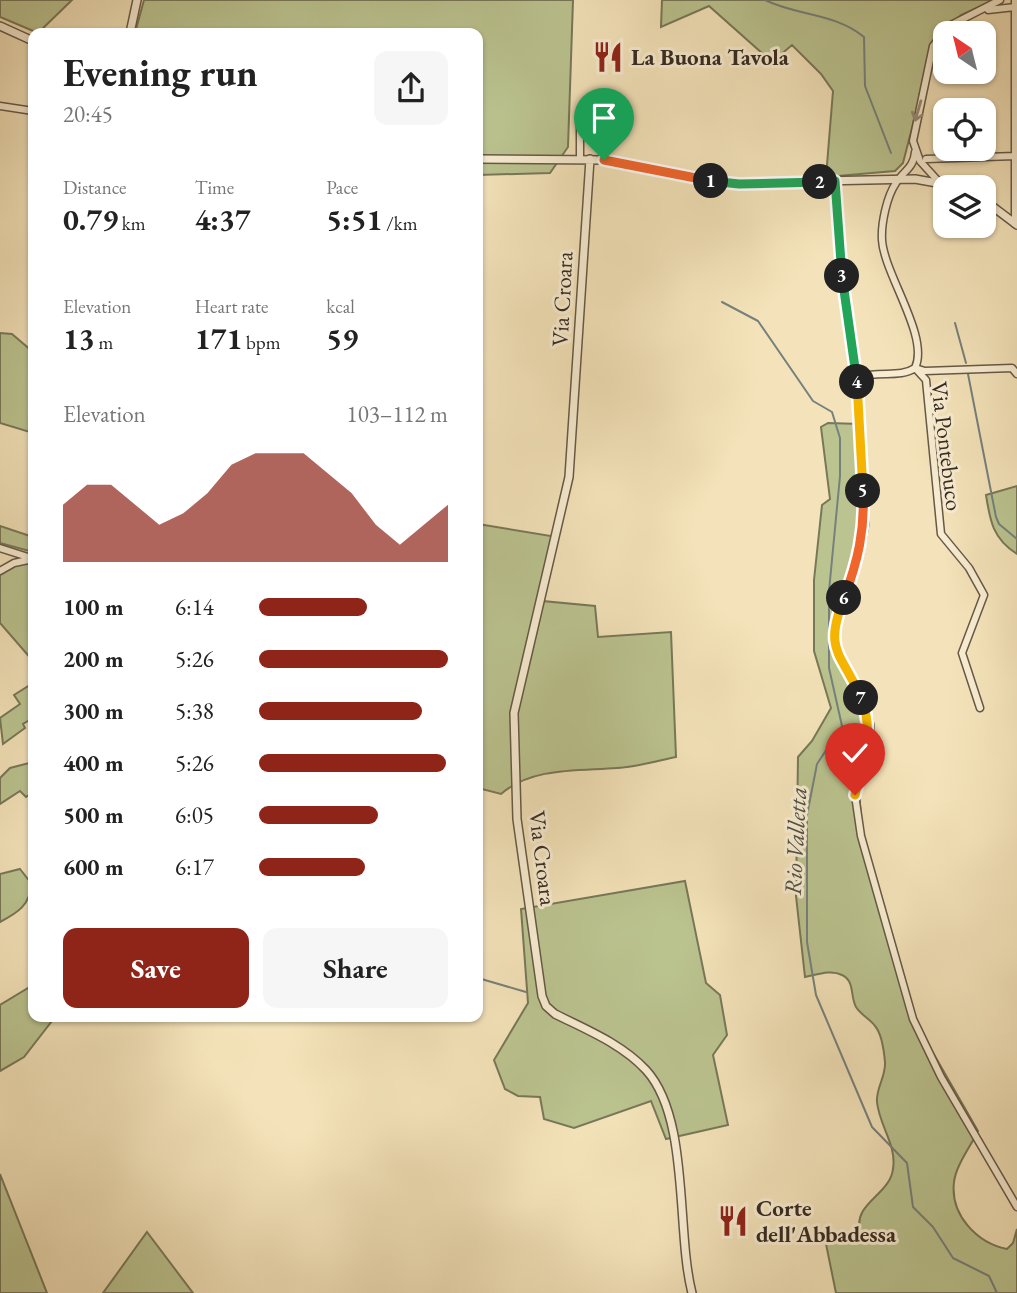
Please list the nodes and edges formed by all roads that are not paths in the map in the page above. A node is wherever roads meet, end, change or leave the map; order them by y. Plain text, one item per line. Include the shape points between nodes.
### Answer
1 (137, 0) edge
2 (1000, 0) edge
3 (1015, 5) edge
4 (979, 12) junction
5 (0, 26) edge
6 (131, 28) edge
7 (28, 39) edge
8 (1015, 44) edge
9 (0, 106) edge
10 (28, 110) edge
11 (580, 115) dead end
12 (915, 152) junction
13 (1015, 156) junction
14 (483, 159) edge
15 (580, 159) junction
16 (590, 159) junction
17 (926, 159) dead end
18 (933, 176) edge
19 (898, 179) junction
20 (835, 181) junction
21 (933, 181) edge
22 (996, 209) edge
23 (1016, 225) edge
24 (915, 368) junction
25 (1017, 374) edge
26 (859, 379) junction
27 (4, 549) edge
28 (28, 557) edge
29 (28, 559) edge
30 (2, 570) edge
31 (980, 708) dead end
32 (1017, 1207) edge
33 (692, 1293) edge

1 - 6 street
2 - 4 street
3 - 4 street
3 - 8 street
4 -> 12 street via 949,26 936,39 913,130
5 - 7 street
8 - 13 street
9 - 10 street
11 - 15 street
12 - 18 street
12 - 19 street, Via Pontebuco via 911,166
13 - 17 street
13 - 23 street
14 - 15 street
15 - 16 street
16 - 20 street via 731,183
16 - 33 street, Via Croara via 569,477 514,713 517,819 546,1006 629,1054 660,1089 671,1121
19 - 20 street
19 - 21 street
19 - 24 street, Via Pontebuco via 882,239 915,339
20 - 26 street via 843,291 854,373
22 - 23 street
24 - 25 street via 998,367 1012,368
24 - 26 street
24 - 31 street, Via Pontebuco via 926,380 941,534 984,595 962,653
26 - 32 street via 865,525 860,553 833,627 836,653 866,711 869,735 855,795 861,836 913,1019 941,1077
27 - 28 street
27 - 30 street via 10,556
29 - 30 street

